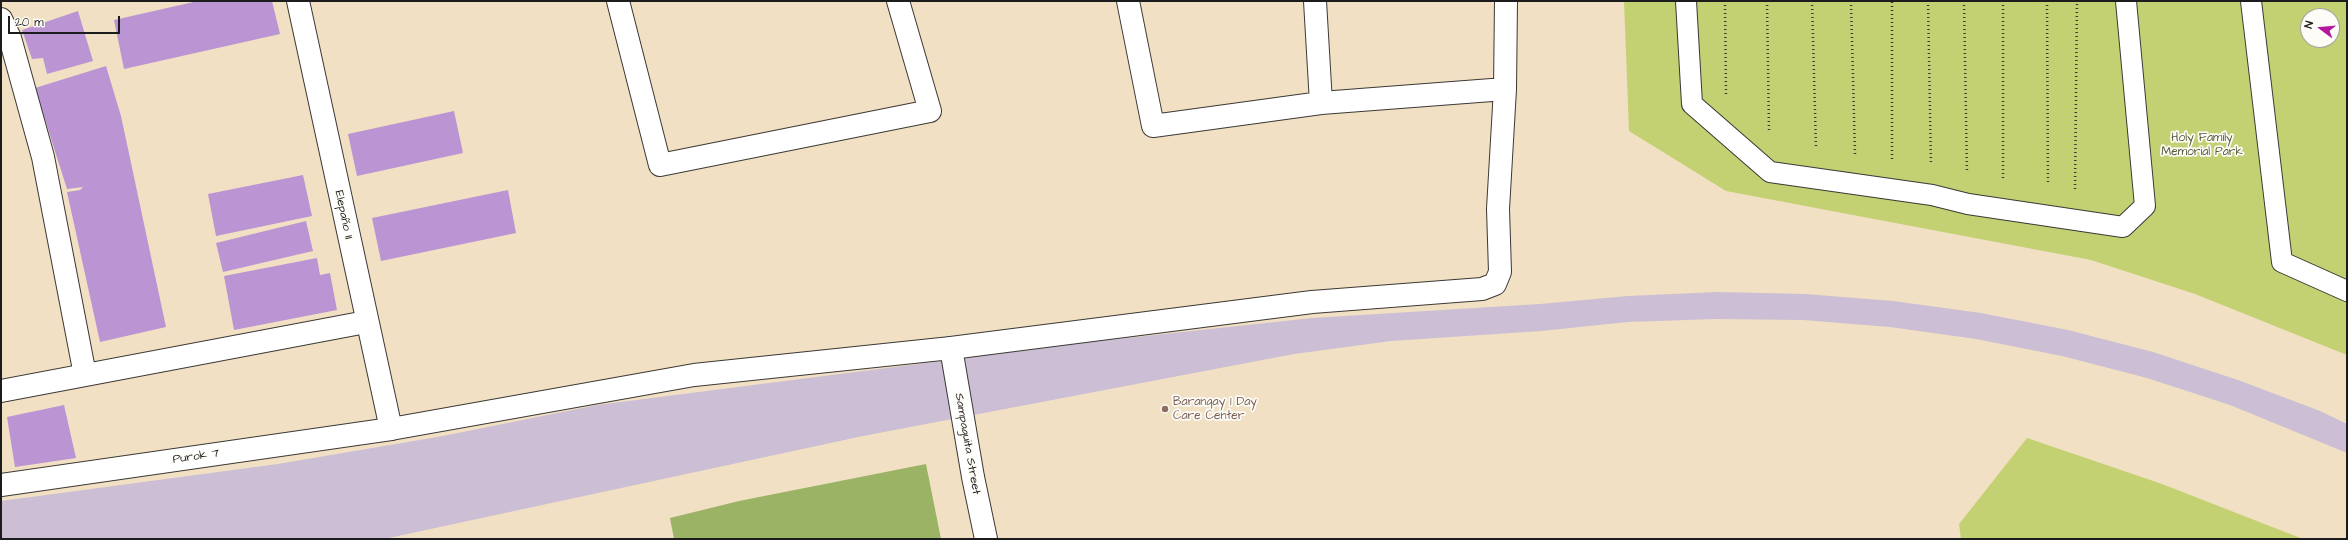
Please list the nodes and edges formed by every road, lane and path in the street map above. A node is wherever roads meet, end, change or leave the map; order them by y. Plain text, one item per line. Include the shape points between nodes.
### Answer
1 (298, 1) edge
2 (618, 1) edge
3 (898, 1) edge
4 (1128, 1) edge
5 (1315, 1) edge
6 (1506, 1) edge
7 (1686, 1) edge
8 (1725, 1) edge
9 (1767, 1) edge
10 (1812, 1) edge
11 (1851, 1) edge
12 (1892, 1) edge
13 (1928, 1) edge
14 (1964, 1) edge
15 (2003, 1) edge
16 (2047, 1) edge
17 (2077, 1) edge
18 (2126, 1) edge
19 (2251, 1) edge
20 (1, 19) edge
21 (1505, 89) junction
22 (1321, 103) junction
23 (1727, 134) junction
24 (1770, 172) junction
25 (1817, 179) junction
26 (1855, 185) junction
27 (1892, 190) junction
28 (1932, 195) junction
29 (1968, 204) junction
30 (2003, 209) junction
31 (2048, 216) junction
32 (2074, 220) junction
33 (2347, 291) edge
34 (366, 322) junction
35 (951, 348) junction
36 (84, 375) junction
37 (1, 392) edge
38 (391, 429) junction
39 (1, 485) edge
40 (986, 539) edge

1 - 34 street, Elepaño II
2 - 3 street via 660,165 930,111
4 - 22 street via 1153,126
5 - 22 street
6 - 21 street, Purok 7
7 - 23 lane via 1692,104
8 - 23 path
9 - 24 path
10 - 25 path
11 - 26 path
12 - 27 path
13 - 28 path
14 - 29 path
15 - 30 path
16 - 31 path
17 - 32 path
18 - 32 lane via 2145,206 2123,227
19 - 33 lane via 2282,262
20 - 36 street via 10,38 43,157
21 - 22 street
21 - 35 street, Purok 7 via 1498,209 1500,272 1495,284 1482,289 1312,302
23 - 24 lane
24 - 25 lane
25 - 26 lane
26 - 27 lane
27 - 28 lane
28 - 29 lane
29 - 30 lane
30 - 31 lane
31 - 32 lane
34 - 36 street
34 - 38 street, Elepaño II
35 - 38 street, Purok 7 via 694,375
35 - 40 street, Sampaguita Street
36 - 37 street
38 - 39 street, Purok 7

